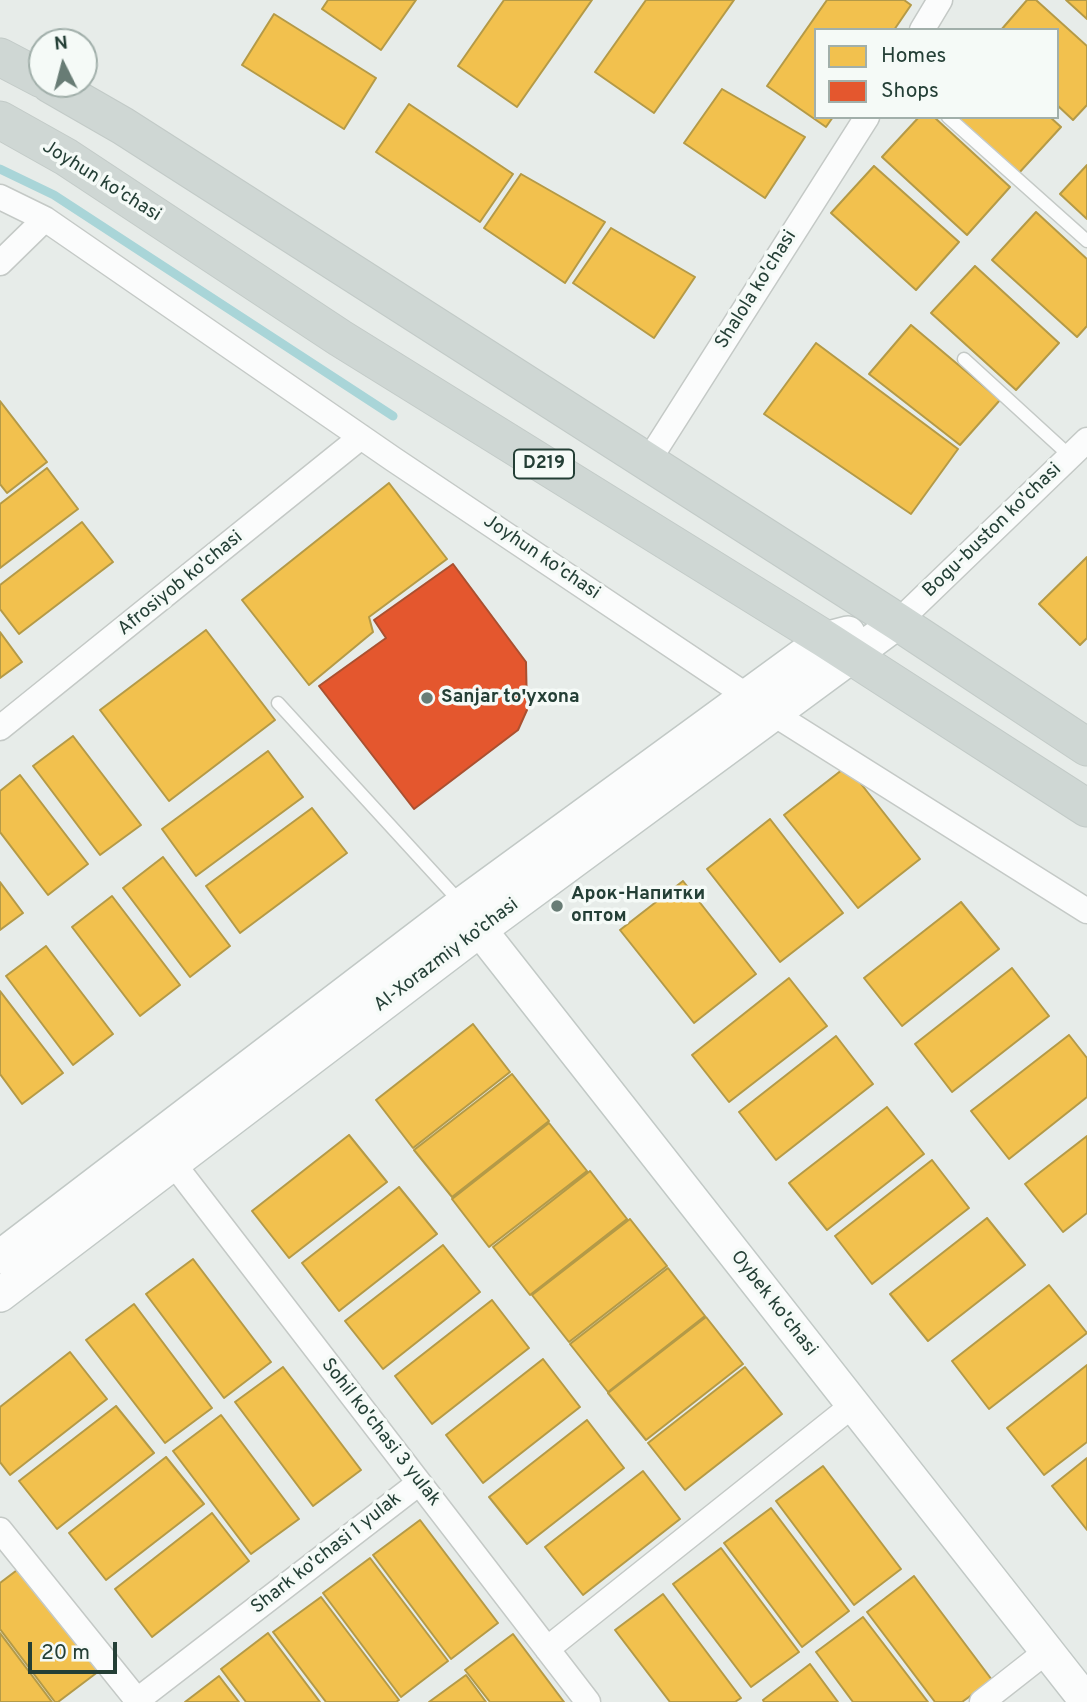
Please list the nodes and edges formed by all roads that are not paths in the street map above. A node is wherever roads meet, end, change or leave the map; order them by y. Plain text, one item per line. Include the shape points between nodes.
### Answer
1 (940, 0) edge
2 (923, 28) edge
3 (0, 57) edge
4 (28, 72) edge
5 (74, 98) edge
6 (866, 119) edge
7 (950, 119) edge
8 (0, 120) edge
9 (0, 197) edge
10 (45, 219) junction
11 (1087, 241) edge
12 (0, 262) edge
13 (964, 359) dead end
14 (361, 438) junction
15 (1078, 448) edge
16 (647, 463) junction
17 (898, 622) junction
18 (839, 647) junction
19 (278, 703) dead end
20 (761, 705) junction
21 (0, 729) edge
22 (1087, 747) edge
23 (1087, 808) edge
24 (1087, 911) edge
25 (471, 917) junction
26 (173, 1163) junction
27 (0, 1257) edge
28 (0, 1295) edge
29 (853, 1405) junction
30 (419, 1483) junction
31 (0, 1530) edge
32 (547, 1649) junction
33 (1046, 1651) junction
34 (136, 1701) edge
35 (588, 1702) edge
36 (982, 1702) edge
37 (1087, 1702) edge

1 - 2 street
3 - 4 main road
5 - 16 main road, D219
6 - 16 street, Shalola ko'chasi
7 - 11 lane
8 - 18 main road, Joyhun ko'chasi / D219 via 66,157 341,338
9 - 10 street, Joyhun ko'chasi
10 - 12 street
10 - 14 street, Joyhun ko'chasi
13 - 15 lane
14 - 20 street, Joyhun ko'chasi
14 - 21 street, Afrosiyob ko'chasi
15 - 17 street, Bogu-buston ko'chasi
16 - 17 main road, D219
17 - 18 main road
17 - 22 main road, D219
18 - 20 main road, Al-Xorazmiy ko’chasi
18 - 23 main road, Joyhun ko'chasi / D219
19 - 25 lane
20 - 24 street, Joyhun ko'chasi
20 - 25 main road, Al-Xorazmiy ko’chasi
25 - 26 main road, Al-Xorazmiy ko’chasi
25 - 27 main road, Al-Xorazmiy ko’chasi
25 - 29 main road, Oybek ko'chasi
26 - 28 main road, Al-Xorazmiy ko’chasi
26 - 30 street, Sohil ko'chasi 3 yulak
29 - 32 street
29 - 33 main road, Oybek ko'chasi
30 - 32 street, Sohil ko'chasi 3 yulak
30 - 34 street, Shark ko'chasi 1 yulak
31 - 34 street
32 - 35 street, Sohil ko'chasi 3 yulak
33 - 36 street
33 - 37 main road, Oybek ko'chasi

